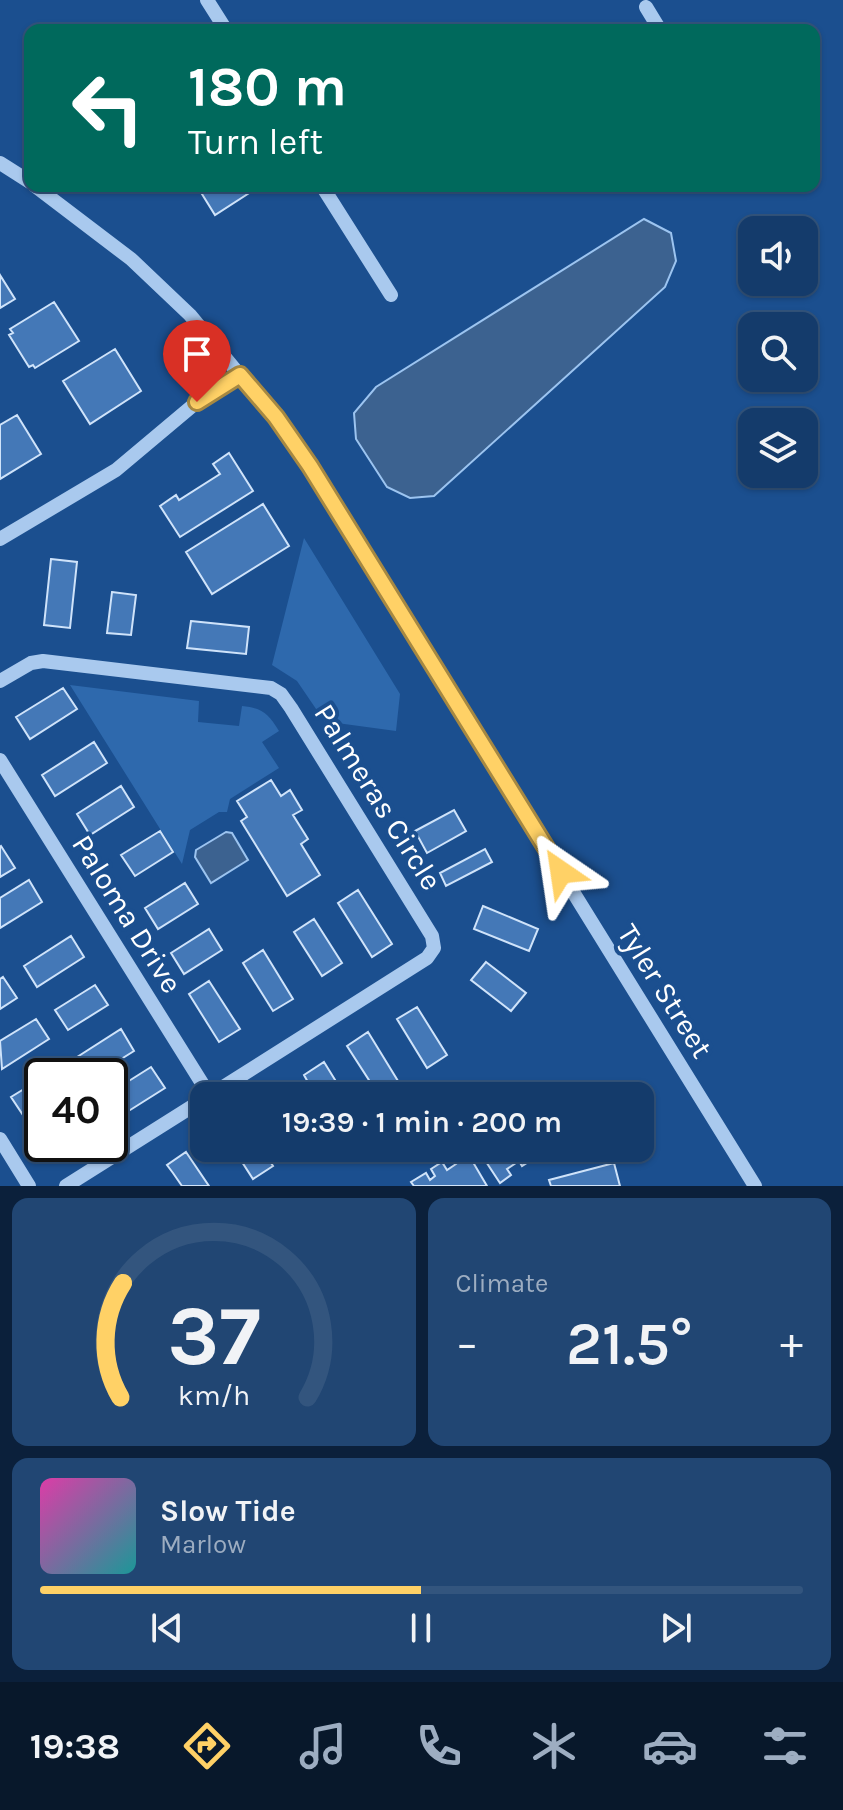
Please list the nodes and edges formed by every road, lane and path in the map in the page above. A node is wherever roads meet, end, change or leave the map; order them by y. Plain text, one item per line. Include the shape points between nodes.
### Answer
1 (207, 0) edge
2 (646, 7) dead end
3 (222, 24) edge
4 (656, 24) edge
5 (0, 163) edge
6 (24, 178) edge
7 (43, 192) edge
8 (326, 192) edge
9 (391, 295) dead end
10 (240, 375) junction
11 (0, 539) edge
12 (0, 681) edge
13 (0, 760) edge
14 (200, 1082) edge
15 (231, 1082) edge
16 (190, 1108) edge
17 (0, 1139) edge
18 (29, 1186) edge
19 (66, 1186) edge
20 (755, 1186) edge

1 - 3 street
2 - 4 street
5 - 6 street
7 - 10 street, Tyler Street via 131,259 190,315
8 - 9 street
10 - 11 street via 197,402 116,470
10 - 20 street, Tyler Street via 310,466
12 - 15 street, Palmeras Circle via 43,661 271,688 291,708 432,936 434,948 427,958
13 - 14 street, Paloma Drive
16 - 19 street
17 - 18 street

